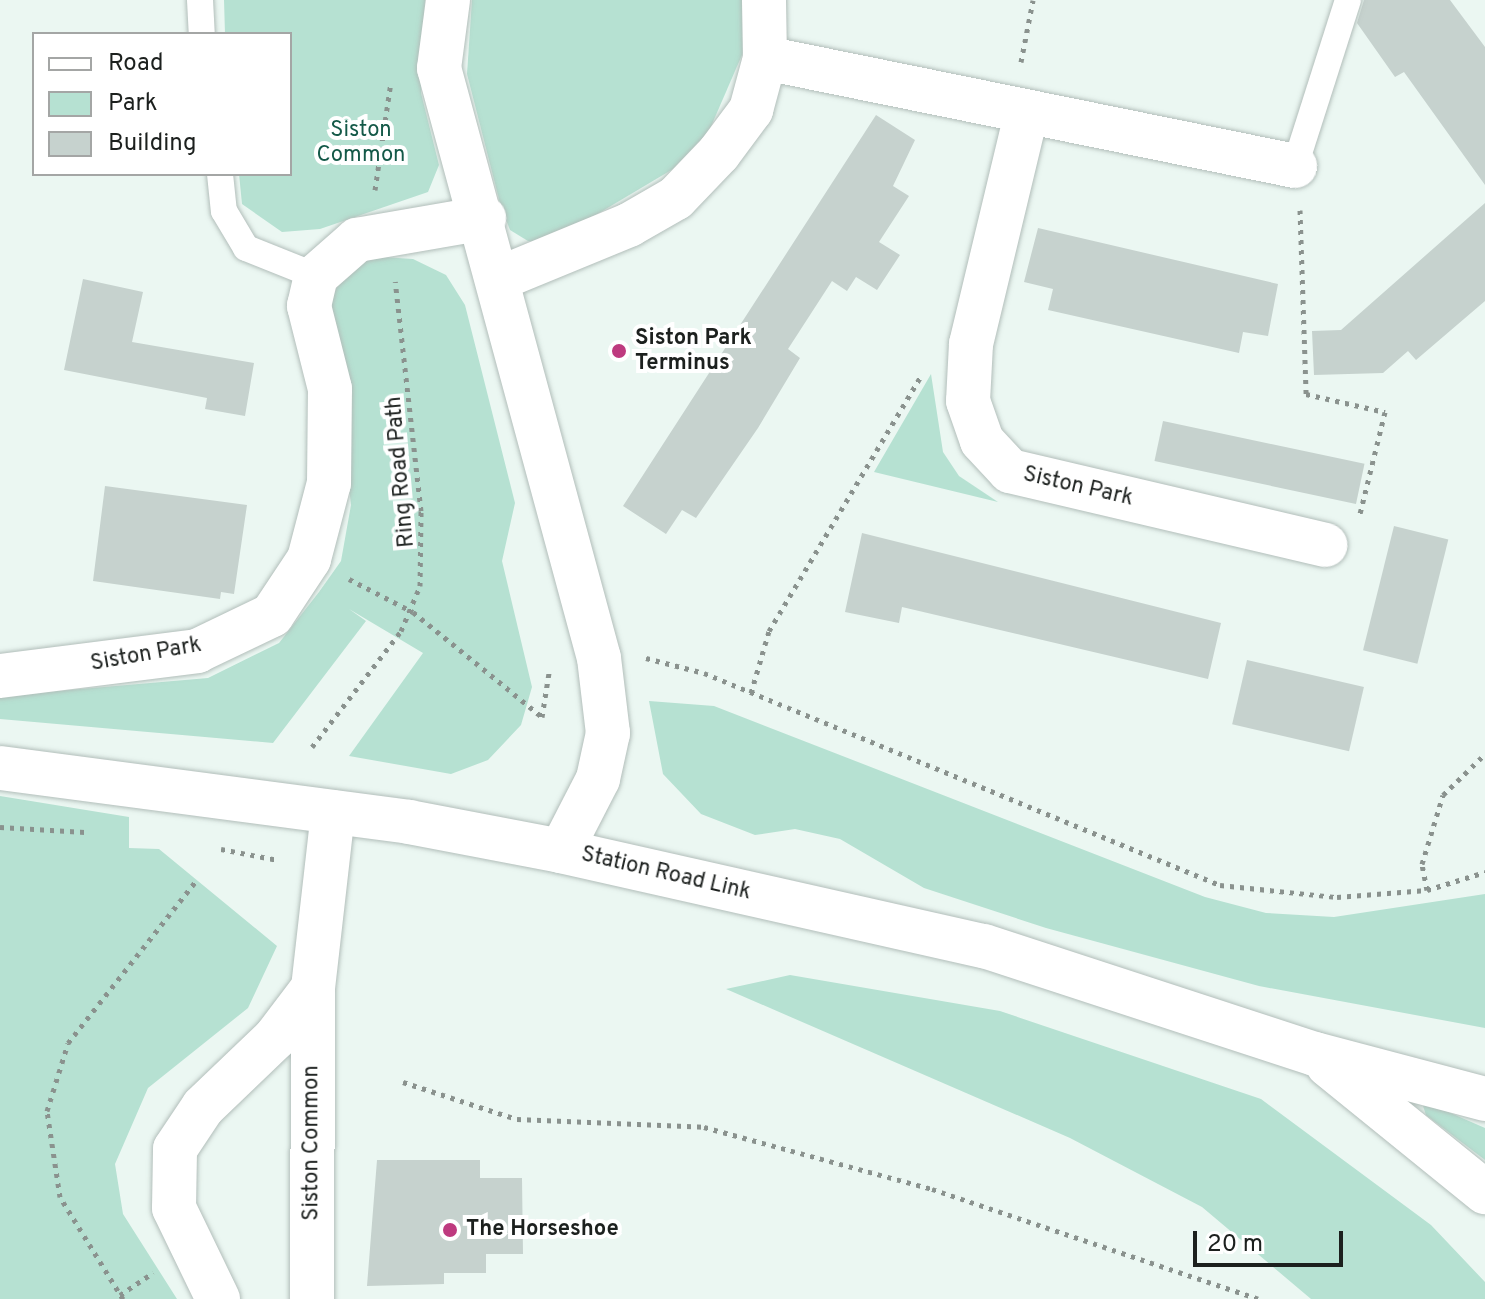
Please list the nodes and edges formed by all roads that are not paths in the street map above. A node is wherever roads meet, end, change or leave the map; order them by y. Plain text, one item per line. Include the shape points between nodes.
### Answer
1 (200, 0) edge
2 (448, 0) edge
3 (764, 0) edge
4 (1348, 0) edge
5 (202, 32) edge
6 (765, 58) junction
7 (1019, 113) junction
8 (1295, 166) joint
9 (220, 176) edge
10 (484, 218) junction
11 (316, 276) junction
12 (498, 279) junction
13 (1325, 545) road end
14 (0, 676) edge
15 (0, 768) edge
16 (333, 812) junction
17 (561, 851) junction
18 (313, 988) junction
19 (1315, 1054) junction
20 (1485, 1099) edge
21 (1485, 1192) edge
22 (218, 1299) edge
23 (312, 1299) edge

1 - 5 lane
2 - 10 street via 439,68
3 - 6 street
4 - 8 lane
6 - 7 street
6 - 12 street via 751,110 676,198
7 - 8 street
7 - 13 street, Siston Park via 971,344 968,401 982,441 1010,471
9 - 11 lane via 224,211 246,248
10 - 11 street via 367,237 337,252
10 - 12 street
11 - 14 street, Siston Park via 309,306 330,389 333,442 309,559 272,615 197,651
12 - 17 street via 599,658 608,733 598,779
15 - 16 street, Station Road Link
16 - 17 street, Station Road Link
16 - 18 street, Siston Common
17 - 19 street, Station Road Link via 984,946
18 - 22 street via 275,1038 203,1107 175,1149 174,1208
18 - 23 street, Siston Common
19 - 20 street, Station Road Link
19 - 21 street, Station Road Link

